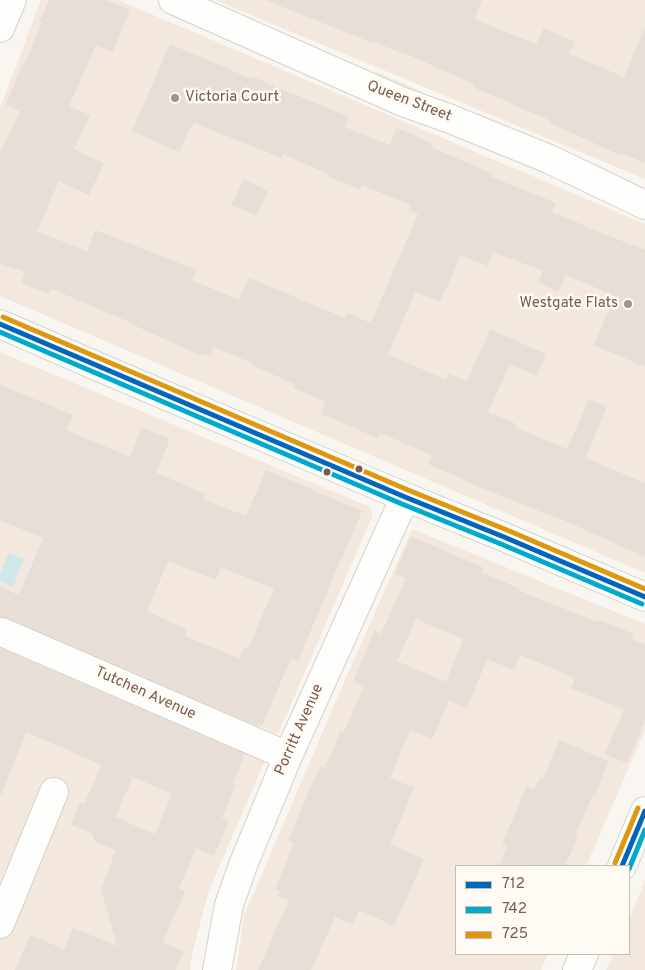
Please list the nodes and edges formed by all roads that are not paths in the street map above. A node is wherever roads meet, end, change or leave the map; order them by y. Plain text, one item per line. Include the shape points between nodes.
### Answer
1 (12, 0) edge
2 (172, 0) edge
3 (0, 28) edge
4 (645, 205) edge
5 (0, 324) edge
6 (405, 497) junction
7 (645, 598) edge
8 (2, 632) dead end
9 (288, 756) junction
10 (54, 792) dead end
11 (642, 828) edge
12 (623, 865) edge
13 (0, 924) edge
14 (584, 955) edge
15 (217, 970) edge
16 (577, 970) edge

1 - 3 street
2 - 4 street, Queen Street via 403,102 549,159
5 - 6 street
6 - 7 street
6 - 9 street, Porritt Avenue
8 - 9 street, Tutchen Avenue
9 - 15 street, Porritt Avenue via 232,897
10 - 13 street
11 - 12 street
14 - 16 street

